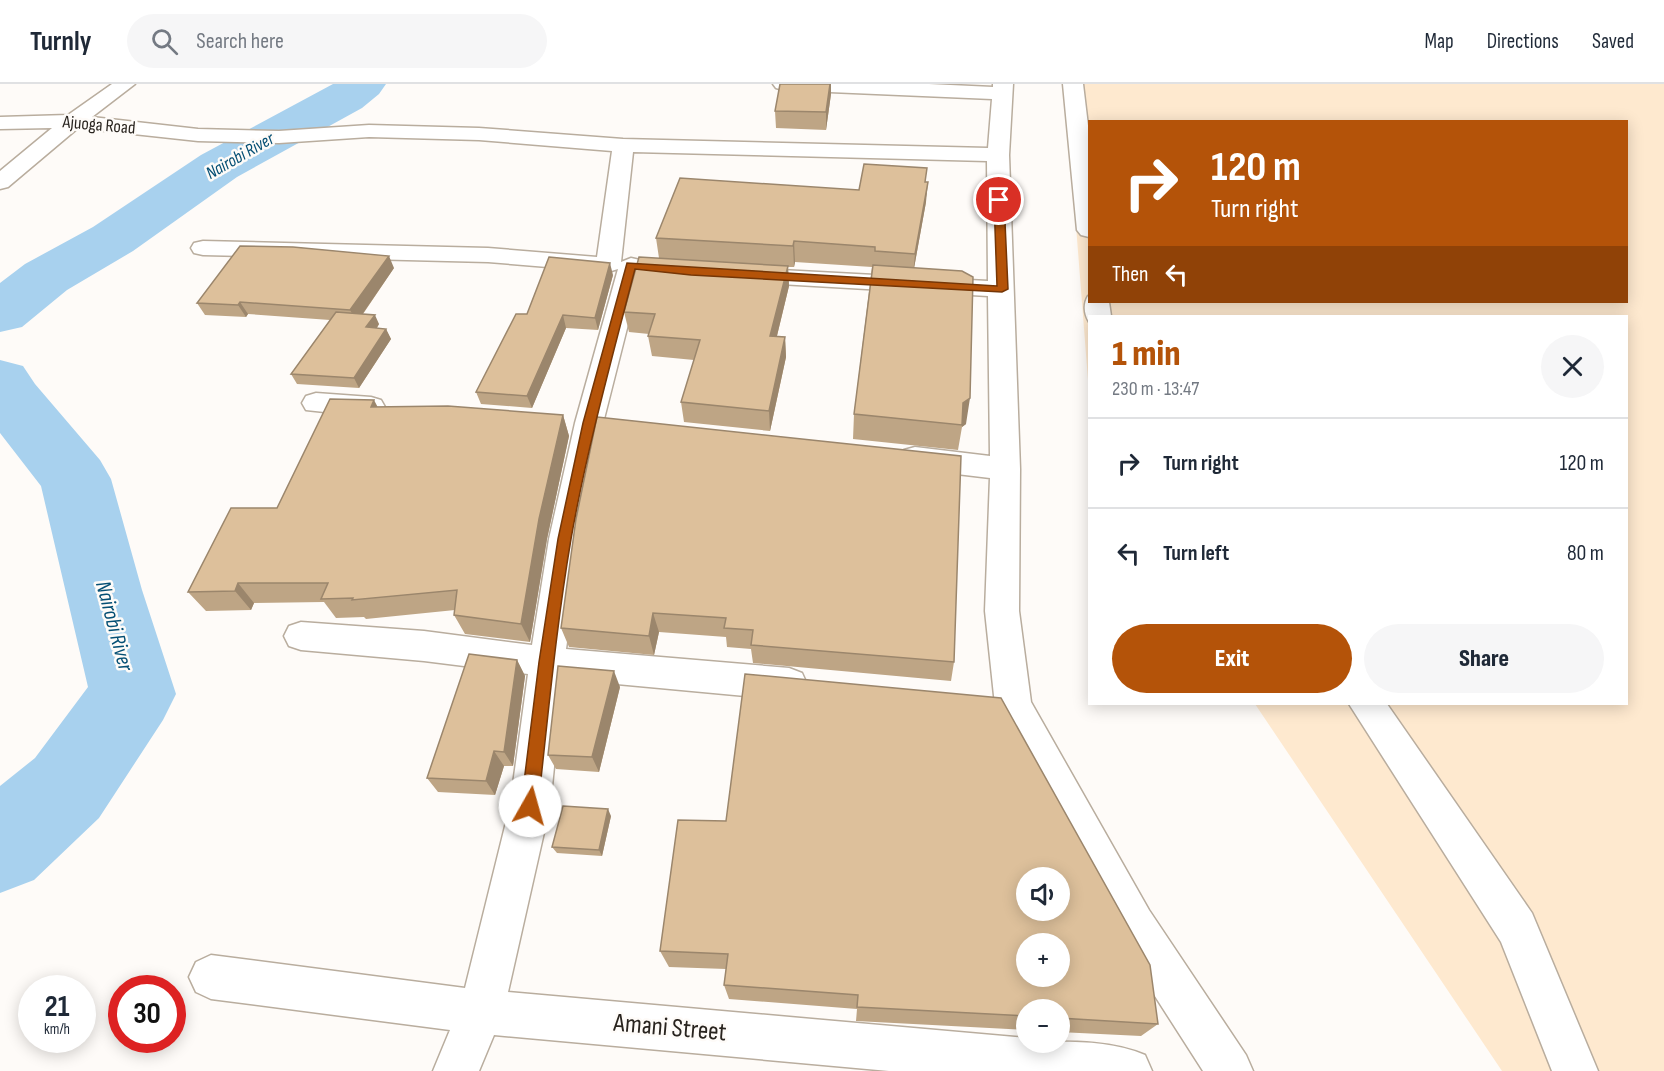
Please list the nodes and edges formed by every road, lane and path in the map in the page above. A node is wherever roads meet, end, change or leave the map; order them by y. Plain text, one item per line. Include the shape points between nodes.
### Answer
1 (124, 84) edge
2 (783, 84) edge
3 (1073, 84) edge
4 (1003, 89) edge
5 (73, 121) junction
6 (0, 123) edge
7 (623, 145) junction
8 (998, 155) junction
9 (0, 182) edge
10 (1088, 221) edge
11 (203, 248) dead end
12 (630, 266) junction
13 (727, 274) edge
14 (1002, 289) junction
15 (316, 403) dead end
16 (399, 409) edge
17 (893, 455) edge
18 (1005, 469) junction
19 (301, 636) dead end
20 (547, 662) junction
21 (819, 687) edge
22 (978, 702) edge
23 (1013, 705) junction
24 (1368, 705) edge
25 (211, 977) dead end
26 (481, 1012) junction
27 (456, 1071) edge
28 (1129, 1071) edge
29 (1230, 1071) edge
30 (1575, 1071) edge

1 - 5 street
2 - 4 street
3 - 10 street
4 - 8 street
5 - 6 street, Ajuoga Road
5 - 7 street, Ajuoga Road via 198,135 279,137 369,131 479,134
5 - 9 street
7 - 8 street, Ajuoga Road
7 - 12 street
8 - 14 street
11 - 12 street via 488,255
12 - 20 street via 588,423 565,539
13 - 14 street
14 - 18 street
15 - 16 street
17 - 18 street
18 - 23 street via 1002,611
19 - 20 street
20 - 21 street
20 - 26 street via 530,806
22 - 23 street
23 - 29 street via 1134,925
24 - 30 street via 1517,928
25 - 26 street, Amani Street
26 - 27 street
26 - 28 street, Amani Street

